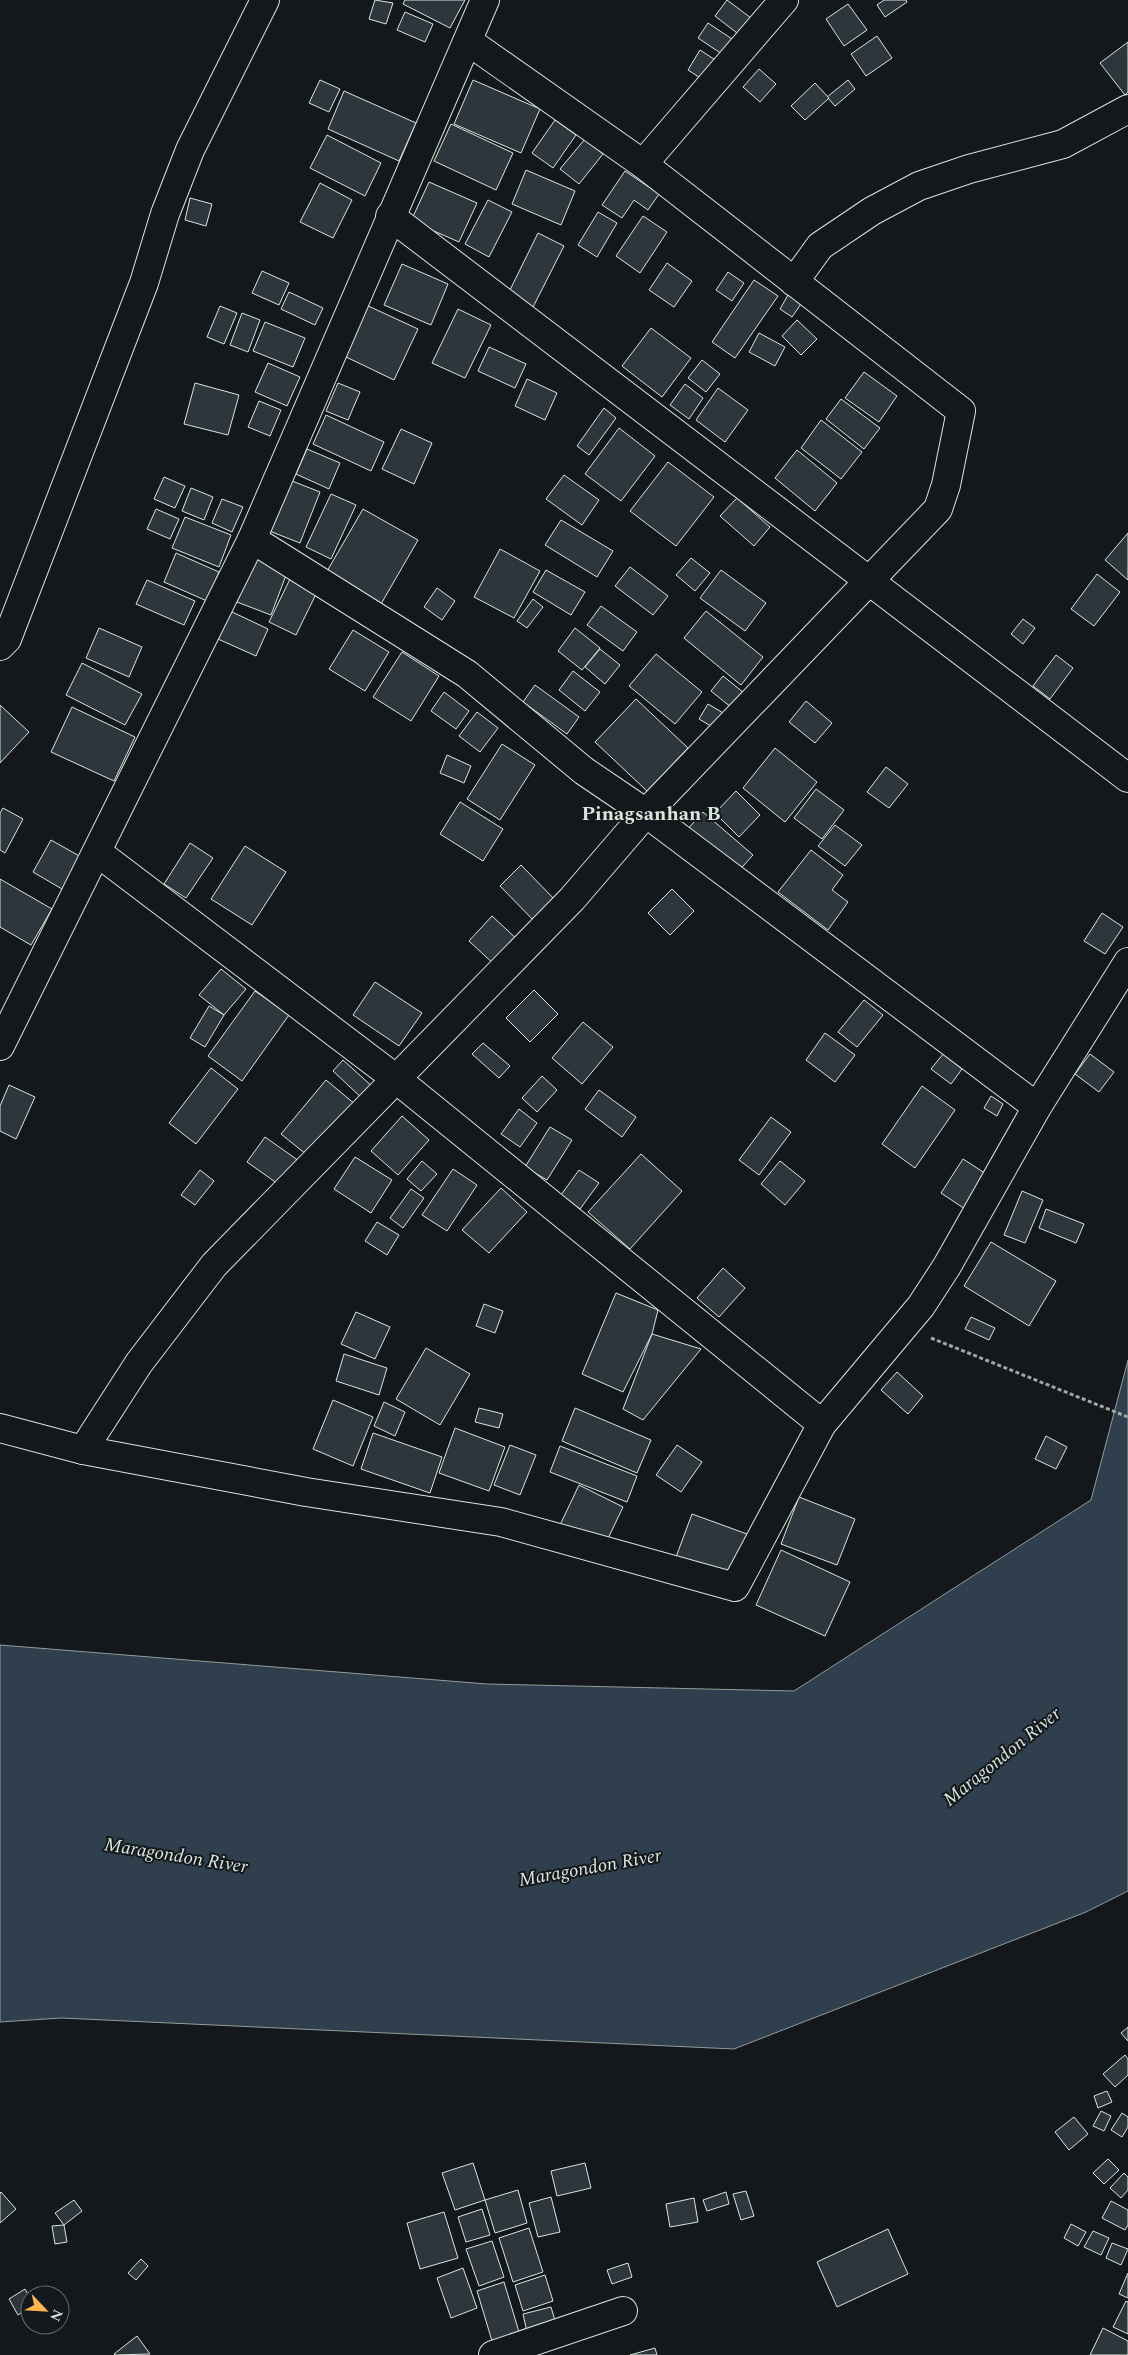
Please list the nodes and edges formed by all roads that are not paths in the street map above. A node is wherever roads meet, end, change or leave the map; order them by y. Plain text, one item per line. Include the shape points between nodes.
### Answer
1 (265, 0) edge
2 (485, 0) edge
3 (784, 0) edge
4 (468, 41) junction
5 (1128, 109) edge
6 (643, 164) junction
7 (390, 216) junction
8 (794, 282) junction
9 (252, 539) junction
10 (870, 580) junction
11 (0, 646) edge
12 (1128, 778) edge
13 (646, 813) junction
14 (97, 852) junction
15 (1128, 962) edge
16 (0, 1046) edge
17 (395, 1078) junction
18 (1037, 1107) junction
19 (822, 1424) junction
20 (0, 1428) edge
21 (83, 1450) junction
22 (624, 2311) dead end
23 (493, 2355) edge

1 - 11 street via 190,150 165,214 144,283 33,576 7,640
2 - 4 street
3 - 6 street
4 - 6 street
4 - 7 street
5 - 8 street via 1063,144 919,186 872,211 820,246
6 - 8 street
7 - 9 street
7 - 10 street
8 - 10 street via 961,411 938,509
9 - 13 street via 467,674 584,771
9 - 14 street
10 - 12 street
10 - 13 street
13 - 17 street via 572,899
13 - 18 street
14 - 16 street
14 - 17 street
15 - 18 street
17 - 19 street
17 - 21 street via 214,1265 139,1364
18 - 19 street via 947,1266 904,1327
19 - 21 street via 735,1587 501,1522 306,1492
20 - 21 street
22 - 23 street

